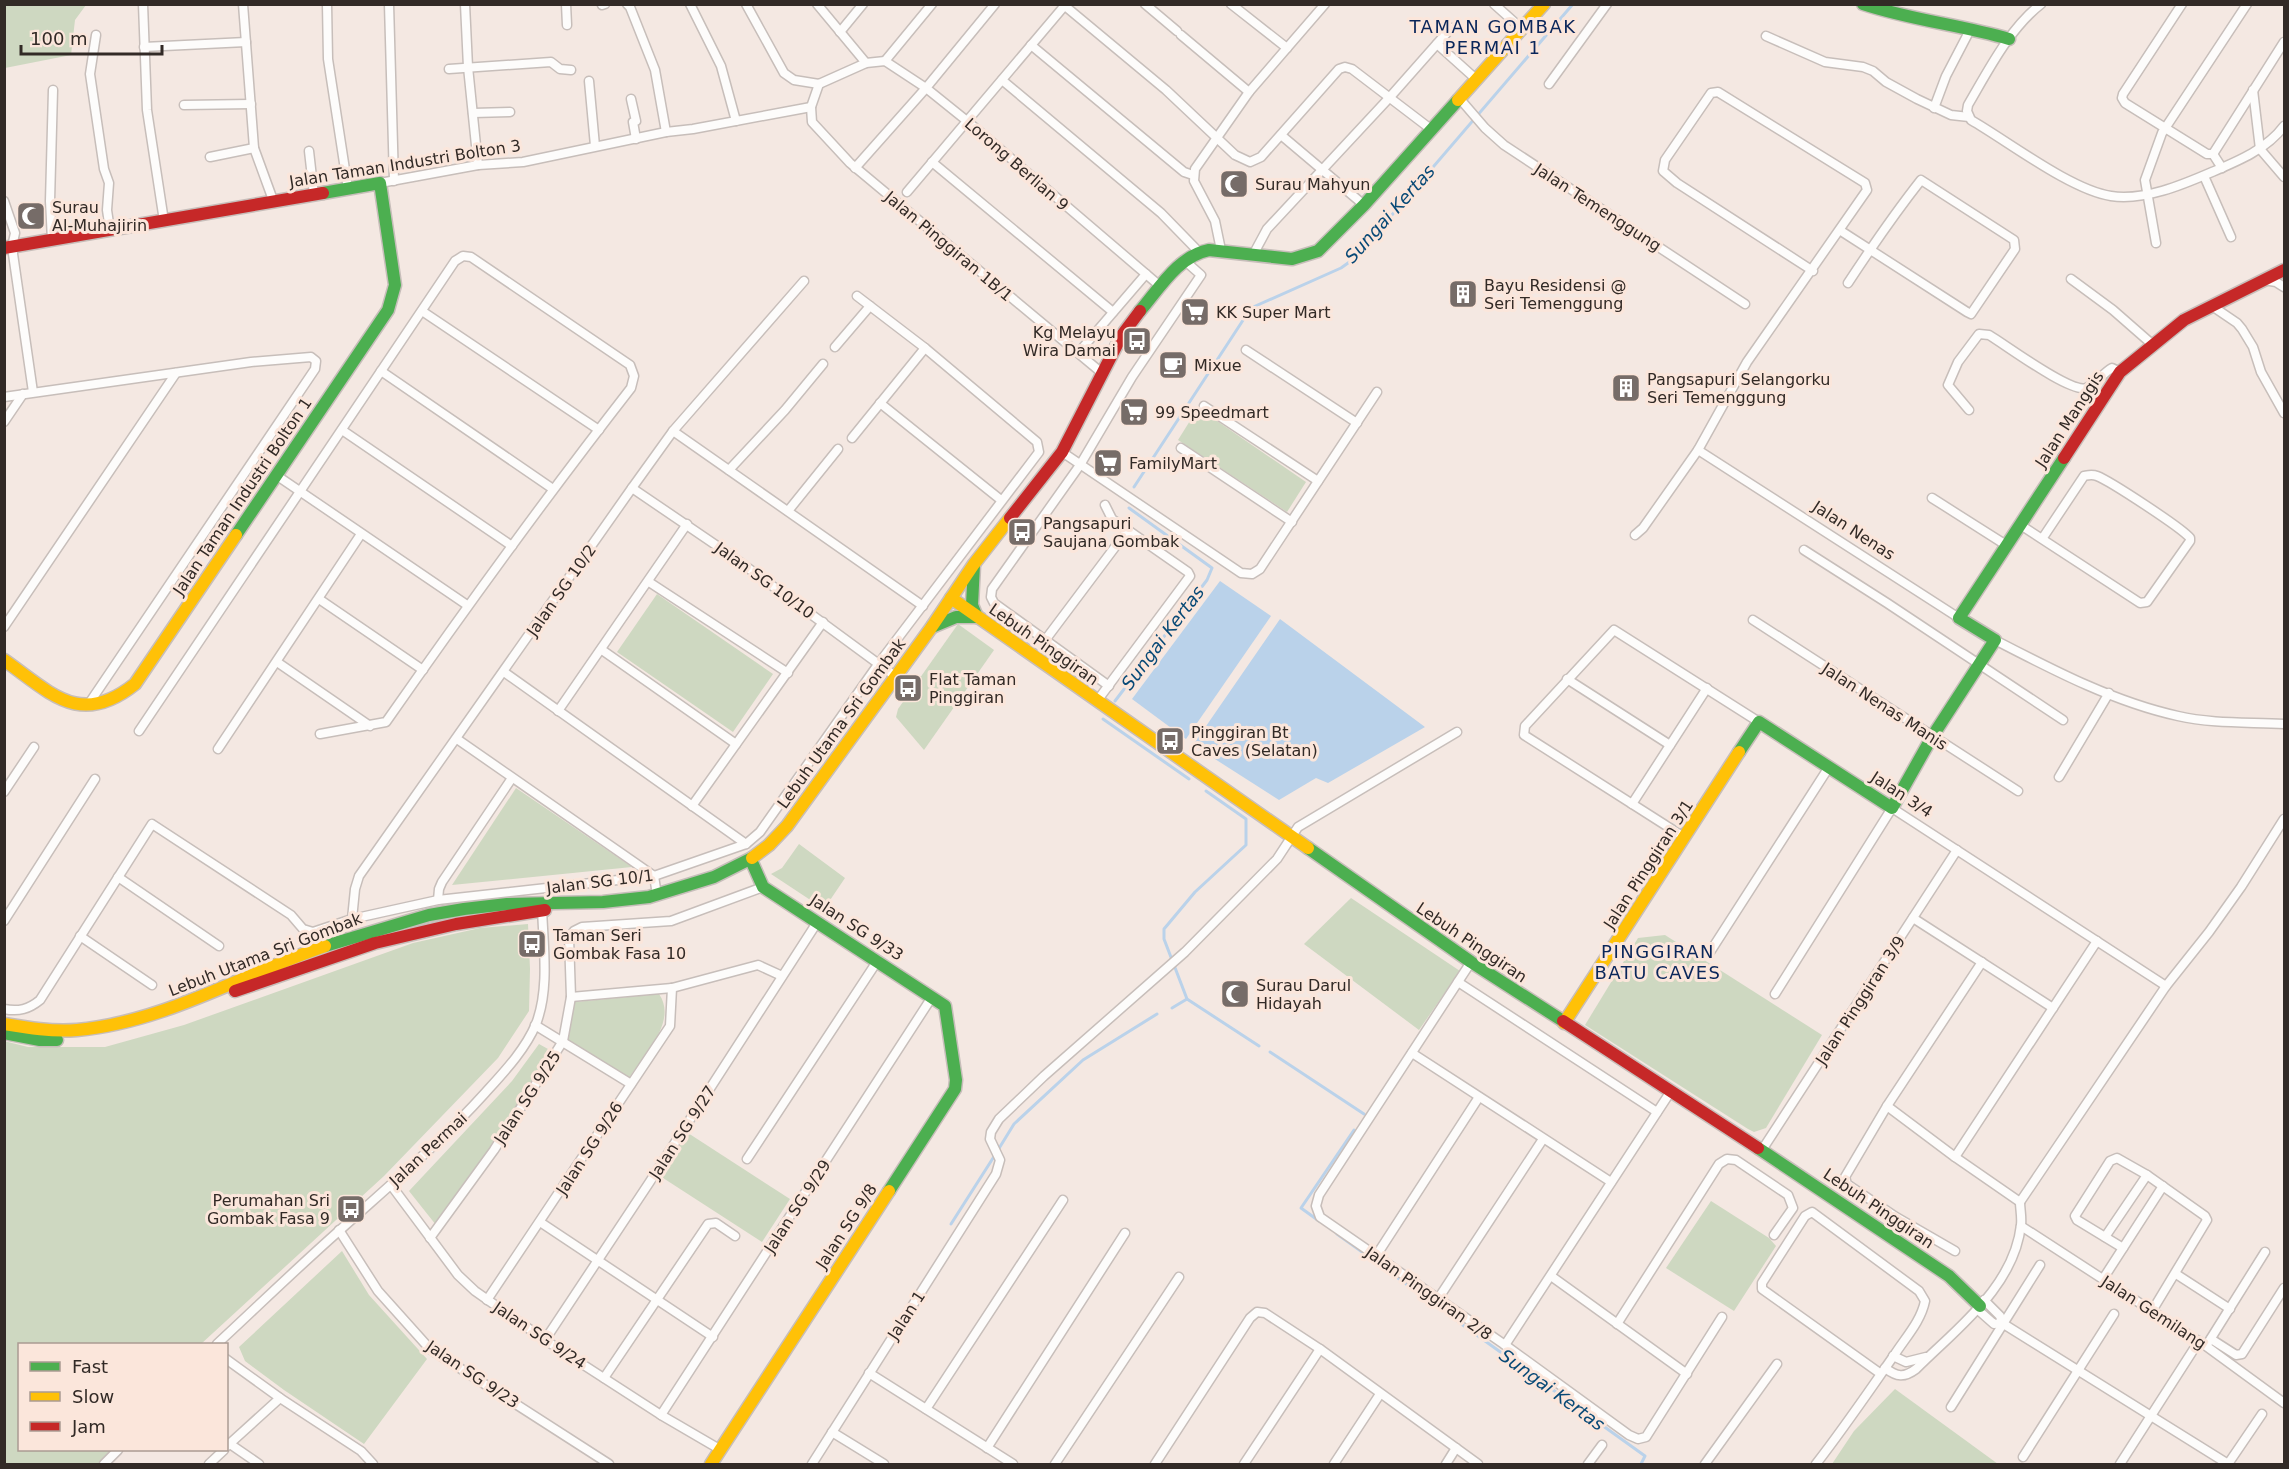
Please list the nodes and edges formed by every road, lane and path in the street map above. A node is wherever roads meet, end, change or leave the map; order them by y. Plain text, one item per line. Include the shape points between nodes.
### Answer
1 (143, 4) edge
2 (243, 4) edge
3 (327, 4) edge
4 (389, 4) edge
5 (465, 4) edge
6 (566, 4) edge
7 (627, 4) edge
8 (690, 4) edge
9 (746, 4) edge
10 (817, 4) edge
11 (863, 4) edge
12 (932, 4) edge
13 (995, 4) edge
14 (1145, 4) edge
15 (1231, 4) edge
16 (1494, 4) edge
17 (1544, 4) edge
18 (1607, 4) edge
19 (1863, 4) edge
20 (2041, 4) edge
21 (2182, 4) edge
22 (2247, 4) edge
23 (1065, 5) edge
24 (1321, 6) edge
25 (567, 25) dead end
26 (1451, 28) dead end
27 (1971, 28) junction
28 (1522, 29) junction
29 (840, 32) junction
30 (96, 35) dead end
31 (1766, 36) dead end
32 (2009, 39) junction
33 (246, 42) junction
34 (2284, 42) edge
35 (1437, 44) junction
36 (1031, 45) junction
37 (144, 46) junction
38 (1287, 48) junction
39 (885, 61) junction
40 (866, 63) junction
41 (468, 67) junction
42 (449, 69) dead end
43 (571, 70) dead end
44 (1002, 80) junction
45 (1477, 80) junction
46 (590, 81) dead end
47 (819, 84) junction
48 (1549, 84) dead end
49 (926, 88) junction
50 (54, 90) dead end
51 (2253, 90) junction
52 (1249, 92) junction
53 (1390, 97) junction
54 (631, 99) dead end
55 (1463, 102) junction
56 (251, 104) junction
57 (184, 105) dead end
58 (811, 107) junction
59 (1934, 108) junction
60 (510, 112) dead end
61 (473, 113) junction
62 (1969, 117) junction
63 (967, 121) junction
64 (736, 122) junction
65 (2284, 126) edge
66 (2166, 128) junction
67 (1432, 130) junction
68 (666, 132) junction
69 (1281, 135) junction
70 (1217, 138) junction
71 (636, 139) junction
72 (595, 146) junction
73 (255, 148) junction
74 (2260, 149) junction
75 (309, 151) dead end
76 (2213, 154) junction
77 (210, 158) dead end
78 (932, 162) junction
79 (478, 165) junction
80 (855, 168) junction
81 (2222, 168) junction
82 (1322, 171) junction
83 (1193, 175) junction
84 (2204, 176) junction
85 (2284, 177) edge
86 (394, 181) junction
87 (380, 183) junction
88 (348, 189) junction
89 (907, 192) dead end
90 (2146, 194) junction
91 (314, 195) junction
92 (273, 200) junction
93 (4, 201) edge
94 (1364, 205) junction
95 (164, 221) junction
96 (110, 230) junction
97 (1841, 231) junction
98 (2231, 237) dead end
99 (52, 240) junction
100 (2156, 243) dead end
101 (8, 248) edge
102 (1221, 250) junction
103 (1870, 250) junction
104 (1199, 252) junction
105 (1252, 255) junction
106 (1184, 260) junction
107 (2284, 270) edge
108 (1813, 271) junction
109 (1146, 274) junction
110 (2071, 279) dead end
111 (2264, 280) junction
112 (804, 281) dead end
113 (1848, 283) dead end
114 (1160, 286) junction
115 (2284, 287) edge
116 (857, 296) dead end
117 (1745, 304) dead end
118 (870, 306) junction
119 (2212, 306) junction
120 (422, 311) junction
121 (1113, 312) junction
122 (2153, 345) junction
123 (835, 347) dead end
124 (925, 348) junction
125 (1246, 350) dead end
126 (1079, 352) junction
127 (823, 364) dead end
128 (381, 371) junction
129 (2120, 372) junction
130 (176, 373) junction
131 (1102, 373) junction
132 (1377, 392) dead end
133 (28, 393) junction
134 (4, 397) edge
135 (880, 403) junction
136 (1204, 406) dead end
137 (1969, 410) dead end
138 (2284, 413) edge
139 (4, 422) edge
140 (1357, 423) junction
141 (342, 430) junction
142 (599, 430) junction
143 (673, 431) junction
144 (852, 438) dead end
145 (838, 448) dead end
146 (1181, 448) dead end
147 (1698, 450) junction
148 (1062, 452) junction
149 (1080, 465) junction
150 (729, 470) junction
151 (276, 475) junction
152 (1318, 481) junction
153 (632, 488) junction
154 (553, 489) junction
155 (299, 491) junction
156 (1932, 498) dead end
157 (1001, 500) junction
158 (1105, 506) dead end
159 (788, 511) junction
160 (1292, 522) junction
161 (687, 524) junction
162 (2019, 524) junction
163 (1127, 531) junction
164 (361, 534) junction
165 (1635, 535) dead end
166 (2042, 539) junction
167 (2006, 545) junction
168 (512, 546) junction
169 (1804, 550) dead end
170 (974, 564) junction
171 (649, 582) junction
172 (951, 598) junction
173 (319, 599) junction
174 (467, 606) junction
175 (923, 606) junction
176 (976, 617) junction
177 (1959, 618) junction
178 (1753, 620) dead end
179 (823, 622) junction
180 (4, 627) edge
181 (931, 628) junction
182 (1046, 639) junction
183 (1995, 640) junction
184 (602, 650) junction
185 (4, 660) edge
186 (277, 662) junction
187 (879, 663) junction
188 (1980, 664) junction
189 (423, 670) junction
190 (504, 672) junction
191 (788, 673) junction
192 (895, 676) junction
193 (1567, 679) junction
194 (1109, 686) junction
195 (1707, 688) junction
196 (2109, 693) junction
197 (1097, 701) junction
198 (88, 705) junction
199 (558, 711) junction
200 (2063, 720) dead end
201 (1759, 722) junction
202 (2284, 724) edge
203 (370, 726) junction
204 (140, 731) dead end
205 (1457, 732) dead end
206 (320, 734) dead end
207 (1932, 737) junction
208 (457, 739) junction
209 (736, 744) junction
210 (1670, 745) junction
211 (34, 747) dead end
212 (218, 749) dead end
213 (1829, 767) junction
214 (2059, 777) dead end
215 (512, 778) junction
216 (95, 779) dead end
217 (2018, 791) dead end
218 (4, 792) edge
219 (1632, 804) junction
220 (692, 806) junction
221 (1892, 808) junction
222 (2284, 819) edge
223 (1291, 837) junction
224 (1684, 837) junction
225 (746, 844) junction
226 (1958, 850) junction
227 (751, 860) junction
228 (654, 876) junction
229 (118, 877) junction
230 (763, 886) junction
231 (657, 895) junction
232 (438, 900) junction
233 (542, 907) junction
234 (1913, 918) junction
235 (352, 919) junction
236 (4, 921) edge
237 (818, 921) junction
238 (80, 936) junction
239 (2097, 941) junction
240 (219, 946) dead end
241 (1710, 952) dead end
242 (878, 960) junction
243 (1471, 962) junction
244 (1982, 962) junction
245 (782, 976) junction
246 (1458, 982) junction
247 (152, 985) dead end
248 (2166, 986) junction
249 (672, 988) junction
250 (1774, 994) dead end
251 (572, 997) junction
252 (932, 997) junction
253 (2053, 1008) junction
254 (4, 1009) edge
255 (1564, 1023) junction
256 (4, 1024) edge
257 (536, 1025) junction
258 (4, 1034) edge
259 (563, 1041) junction
260 (1412, 1053) junction
261 (631, 1084) junction
262 (1671, 1091) junction
263 (1479, 1097) junction
264 (1887, 1106) junction
265 (1657, 1112) junction
266 (1544, 1139) junction
267 (1762, 1150) junction
268 (1955, 1157) junction
269 (747, 1159) dead end
270 (2147, 1175) junction
271 (1611, 1182) junction
272 (391, 1185) junction
273 (2163, 1186) junction
274 (1063, 1200) dead end
275 (2020, 1202) junction
276 (540, 1222) junction
277 (2021, 1226) junction
278 (339, 1230) junction
279 (1125, 1233) dead end
280 (1774, 1235) dead end
281 (735, 1236) dead end
282 (2105, 1237) junction
283 (430, 1238) junction
284 (2123, 1248) junction
285 (1955, 1251) dead end
286 (2265, 1252) dead end
287 (1376, 1256) junction
288 (597, 1260) junction
289 (2040, 1265) dead end
290 (2176, 1274) junction
291 (1551, 1276) junction
292 (1179, 1277) dead end
293 (2103, 1279) junction
294 (2284, 1288) edge
295 (656, 1299) junction
296 (1438, 1299) junction
297 (487, 1300) junction
298 (1981, 1305) junction
299 (2230, 1309) junction
300 (2152, 1311) junction
301 (2114, 1314) dead end
302 (1722, 1317) dead end
303 (2002, 1323) junction
304 (1617, 1324) junction
305 (714, 1337) junction
306 (545, 1340) junction
307 (2205, 1342) junction
308 (218, 1343) edge
309 (1505, 1345) junction
310 (1320, 1349) junction
311 (1893, 1356) junction
312 (1929, 1356) junction
313 (228, 1360) edge
314 (1777, 1364) dead end
315 (2079, 1370) junction
316 (1883, 1371) junction
317 (869, 1372) junction
318 (1687, 1374) junction
319 (604, 1378) junction
320 (1380, 1394) junction
321 (280, 1398) junction
322 (2284, 1403) edge
323 (1951, 1407) dead end
324 (926, 1409) junction
325 (2262, 1414) dead end
326 (661, 1415) junction
327 (2152, 1417) junction
328 (832, 1432) junction
329 (1602, 1445) dead end
330 (228, 1446) edge
331 (228, 1448) edge
332 (987, 1448) junction
333 (1456, 1448) junction
334 (721, 1450) junction
335 (116, 1451) edge
336 (223, 1451) edge
337 (2023, 1456) dead end
338 (104, 1464) edge
339 (209, 1464) edge
340 (259, 1464) edge
341 (373, 1464) edge
342 (609, 1464) edge
343 (711, 1464) edge
344 (812, 1464) edge
345 (884, 1464) edge
346 (1013, 1464) edge
347 (1055, 1464) edge
348 (1155, 1464) edge
349 (1244, 1464) edge
350 (1334, 1464) edge
351 (1446, 1464) edge
352 (1478, 1464) edge
353 (1588, 1464) edge
354 (1705, 1464) edge
355 (1816, 1464) edge
356 (2120, 1464) edge
357 (2228, 1464) edge

1 - 37 street
2 - 33 street
3 - 88 street via 328,59
4 - 86 street
5 - 41 street
6 - 25 street
7 - 68 street via 655,70
8 - 64 street via 721,66
9 - 47 street via 784,73 794,80
10 - 29 street
11 - 29 street
12 - 39 street
13 - 49 street
14 - 52 street
15 - 38 street
16 - 28 street
17 - 28 street
18 - 48 street
19 - 27 street
20 - 32 street
21 - 66 street via 2122,98
22 - 66 street
23 - 36 street
23 - 70 street
24 - 38 street
26 - 35 street
27 - 32 street
27 - 59 street
28 - 45 street
29 - 40 street
30 - 96 street via 90,74 109,183
31 - 59 street via 1825,62 1873,70 1886,82
32 - 62 street via 1968,105
33 - 37 street
33 - 56 street
34 - 51 street
35 - 45 street
35 - 53 street
36 - 44 street
36 - 83 street via 1184,172
37 - 95 street via 147,110
38 - 52 street
39 - 40 street
39 - 49 street, Lorong Berlian 9
40 - 47 street
41 - 42 street
41 - 43 street via 551,62 560,69
41 - 61 street
44 - 63 street
44 - 104 street via 1161,213
45 - 55 street
46 - 72 street
47 - 58 street
49 - 63 street, Lorong Berlian 9
49 - 80 street
50 - 99 street
51 - 74 street
51 - 76 street
52 - 70 street
53 - 67 street
53 - 69 street via 1352,69 1339,69
53 - 82 street
54 - 71 street
55 - 67 street
55 - 117 street, Jalan Temenggung via 1504,145
56 - 57 street
56 - 73 street
58 - 64 street, Jalan Taman Industri Bolton 3
58 - 80 street, Jalan Pinggiran 1B/1 via 812,122
59 - 62 street
60 - 61 street
61 - 79 street
62 - 90 street via 2043,165 2097,193
63 - 78 street
63 - 109 street, Lorong Berlian 9
64 - 68 street, Jalan Taman Industri Bolton 3
65 - 74 street
66 - 76 street via 2206,154
66 - 90 street via 2145,180
67 - 94 street
68 - 71 street, Jalan Taman Industri Bolton 3
69 - 70 street via 1261,157 1250,162 1235,156
69 - 82 street
70 - 83 street
71 - 72 street, Jalan Taman Industri Bolton 3
72 - 79 street, Jalan Taman Industri Bolton 3 via 523,162
73 - 77 street
73 - 92 street
74 - 81 street
74 - 85 street
75 - 91 street
76 - 81 street
78 - 89 street
78 - 121 street
79 - 86 street, Jalan Taman Industri Bolton 3
80 - 126 street, Jalan Pinggiran 1B/1
81 - 84 street
82 - 94 street
82 - 105 street via 1267,230
83 - 102 street via 1215,221
84 - 90 street
84 - 98 street
86 - 87 street, Jalan Taman Industri Bolton 3
87 - 88 street, Jalan Taman Industri Bolton 3
87 - 151 street, Jalan Taman Industri Bolton 1 via 394,278 392,300
88 - 91 street, Jalan Taman Industri Bolton 3
90 - 100 street
91 - 92 street, Jalan Taman Industri Bolton 3
92 - 95 street, Jalan Taman Industri Bolton 3
93 - 101 street via 15,233
94 - 105 street via 1318,251 1292,259
95 - 96 street, Jalan Taman Industri Bolton 3
96 - 99 street, Jalan Taman Industri Bolton 3
97 - 103 street
97 - 108 street
97 - 108 street via 1867,190 1865,183 1718,92 1706,98 1665,160 1663,171
99 - 101 street, Jalan Taman Industri Bolton 3
101 - 133 street
102 - 104 street
102 - 105 street
103 - 103 street via 1971,314 2015,249 2014,240 1921,180
103 - 113 street
104 - 106 street, Lebuh Utama Sri Gombak
106 - 114 street, Lebuh Utama Sri Gombak
106 - 149 street via 1202,275 1132,377
107 - 111 street, Jalan Manggis
108 - 147 street via 1747,362
109 - 114 street, Lorong Berlian 9
109 - 121 street
110 - 122 street
111 - 115 street
111 - 119 street, Jalan Manggis
112 - 143 street, Jalan SG 10/2
114 - 131 street, Lebuh Utama Sri Gombak via 1122,335
116 - 118 street
118 - 123 street
118 - 124 street
119 - 122 street, Jalan Manggis via 2184,320
119 - 138 street via 2242,329
120 - 128 street
120 - 142 street
120 - 142 street via 455,261 471,257 630,365 634,376 631,388
121 - 126 street
122 - 129 street, Jalan Manggis
124 - 135 street
124 - 157 street, Jalan SG 10/1 via 1037,442 1039,452
125 - 140 street
126 - 131 street, Jalan Pinggiran 1B/1
127 - 150 street
128 - 141 street
128 - 154 street
129 - 137 street via 2112,369 2086,388 2077,388 1989,335 1979,334 1958,362 1948,385
129 - 162 street, Jalan Manggis
130 - 133 street
130 - 180 street
130 - 198 street via 251,362 311,357 316,361 315,369
131 - 148 street, Lebuh Utama Sri Gombak
132 - 140 street
133 - 134 street
133 - 139 street
135 - 144 street
135 - 157 street
136 - 152 street
140 - 152 street
141 - 155 street
141 - 168 street
142 - 154 street
143 - 150 street
143 - 153 street, Jalan SG 10/2
145 - 159 street
146 - 160 street
147 - 165 street
147 - 177 street, Jalan Nenas
148 - 149 street
148 - 170 street, Lebuh Utama Sri Gombak
149 - 160 street via 1241,573 1252,574 1260,569
149 - 182 street via 992,589 994,603
150 - 159 street
151 - 155 street
151 - 198 street, Jalan Taman Industri Bolton 1 via 135,684 122,696
152 - 160 street
153 - 161 street, Jalan SG 10/10
153 - 190 street, Jalan SG 10/2
154 - 168 street
155 - 164 street
155 - 204 street
156 - 167 street
157 - 175 street, Jalan SG 10/1
158 - 163 street via 1112,519
159 - 175 street
161 - 171 street
161 - 179 street, Jalan SG 10/10
162 - 166 street
162 - 167 street, Jalan Manggis
163 - 182 street
163 - 194 street via 1190,576
164 - 173 street
164 - 174 street
166 - 166 street via 2140,603 2147,602 2190,538 2112,484 2090,474 2084,476
167 - 177 street, Jalan Manggis
168 - 174 street
169 - 188 street
170 - 172 street, Lebuh Utama Sri Gombak
170 - 176 street via 972,605
171 - 184 street
171 - 191 street
172 - 176 street, Lebuh Pinggiran
172 - 181 street, Lebuh Utama Sri Gombak
173 - 186 street
173 - 189 street
174 - 189 street
175 - 187 street, Jalan SG 10/1
176 - 181 street via 956,617
176 - 197 street, Lebuh Pinggiran
177 - 183 street, Jalan Nenas
178 - 207 street, Jalan Nenas Manis
179 - 187 street, Jalan SG 10/10
179 - 191 street
181 - 192 street, Lebuh Utama Sri Gombak
182 - 194 street
183 - 188 street
183 - 196 street, Jalan Nenas
184 - 199 street
184 - 209 street
185 - 198 street, Jalan Taman Industri Bolton 1 via 68,703
186 - 203 street
186 - 212 street
187 - 192 street, Jalan SG 10/10
187 - 225 street, Jalan SG 10/1 via 760,832
188 - 200 street
188 - 207 street
189 - 203 street via 386,722
190 - 199 street
190 - 208 street, Jalan SG 10/2
191 - 209 street
192 - 227 street, Lebuh Utama Sri Gombak via 781,833
193 - 195 street, Jalan 3/4 via 1610,632 1618,632
193 - 210 street
193 - 219 street via 1525,726 1524,735
194 - 197 street
195 - 201 street, Jalan 3/4
195 - 210 street
196 - 202 street, Jalan Nenas via 2181,717
196 - 214 street
197 - 223 street, Lebuh Pinggiran
199 - 220 street
201 - 213 street, Jalan 3/4
201 - 224 street, Jalan Pinggiran 3/1
203 - 206 street
205 - 223 street via 1298,827
207 - 217 street, Jalan Nenas Manis
207 - 221 street
208 - 215 street
208 - 235 street, Jalan SG 10/2 via 360,876
209 - 220 street
210 - 219 street
211 - 218 street
213 - 221 street, Jalan 3/4
213 - 241 street
215 - 228 street
215 - 232 street via 442,882
216 - 236 street
219 - 224 street
220 - 225 street
221 - 226 street, Jalan 3/4
221 - 250 street
222 - 248 street via 2209,932
223 - 243 street, Lebuh Pinggiran
223 - 317 street, Jalan 1 via 1277,859 1185,952 999,1119 991,1132 991,1145 1000,1163
224 - 255 street, Jalan Pinggiran 3/1
225 - 228 street, Jalan SG 10/1
226 - 234 street, Jalan Pinggiran 3/9
226 - 239 street, Jalan 3/4
227 - 230 street
227 - 231 street, Lebuh Utama Sri Gombak via 714,877
228 - 231 street
228 - 232 street, Jalan SG 10/1
229 - 235 street, Jalan SG 10/1 via 152,824 291,915 303,929 313,932
229 - 238 street
229 - 240 street
230 - 237 street, Jalan SG 9/33
230 - 251 street, Jalan SG 9/25 via 671,921 582,927 574,931 569,938
231 - 233 street, Lebuh Utama Sri Gombak
232 - 235 street, Jalan SG 10/1
233 - 256 street, Lebuh Utama Sri Gombak via 516,903 432,914 343,940 129,1021 58,1032
233 - 257 street, Jalan Permai via 544,990
233 - 258 street, Lebuh Utama Sri Gombak via 375,943 120,1030 62,1040
234 - 244 street
234 - 267 street, Jalan Pinggiran 3/9
237 - 242 street, Jalan SG 9/33
237 - 245 street, Jalan SG 9/27
238 - 247 street
238 - 254 street via 40,1000 31,1008
239 - 248 street, Jalan 3/4
239 - 253 street
242 - 252 street, Jalan SG 9/33
242 - 269 street
243 - 246 street
243 - 255 street, Lebuh Pinggiran
244 - 253 street
244 - 264 street
245 - 249 street via 758,965
245 - 288 street, Jalan SG 9/27
246 - 260 street
246 - 265 street
248 - 275 street
249 - 251 street
249 - 261 street, Jalan SG 9/26 via 670,1026
251 - 259 street, Jalan SG 9/25
252 - 305 street, Jalan SG 9/29
252 - 334 street, Jalan SG 9/8 via 945,1006 955,1089
253 - 268 street
255 - 262 street, Lebuh Pinggiran
257 - 259 street
257 - 272 street, Jalan Permai via 507,1069 463,1118
259 - 261 street
259 - 283 street, Jalan SG 9/25 via 494,1150
260 - 263 street
260 - 287 street, Jalan Pinggiran 2/8 via 1319,1195 1316,1206 1320,1217
261 - 276 street, Jalan SG 9/26
262 - 265 street
262 - 267 street, Lebuh Pinggiran
263 - 266 street
263 - 287 street
264 - 268 street
264 - 285 street via 1848,1169 1847,1184
265 - 271 street
266 - 271 street
266 - 296 street
267 - 298 street, Lebuh Pinggiran via 1949,1276
268 - 275 street
270 - 273 street
270 - 282 street
270 - 282 street via 2117,1158 2110,1161 2075,1216
271 - 291 street
272 - 278 street, Jalan Permai
272 - 283 street, Jalan SG 9/24
273 - 284 street
273 - 290 street via 2205,1216 2206,1224
274 - 324 street
275 - 277 street
276 - 288 street
276 - 297 street, Jalan SG 9/26
277 - 293 street, Jalan Gemilang
277 - 298 street via 2009,1266
278 - 308 street, Jalan Permai
278 - 342 street, Jalan SG 9/23 via 378,1291 430,1349
279 - 332 street
280 - 304 street via 1793,1208 1788,1195 1736,1160 1727,1159 1719,1164
281 - 295 street via 716,1223 708,1224
282 - 284 street
283 - 297 street, Jalan SG 9/24 via 458,1275
284 - 293 street
286 - 299 street
287 - 296 street, Jalan Pinggiran 2/8
288 - 295 street
288 - 306 street, Jalan SG 9/27
289 - 303 street
290 - 299 street
290 - 300 street
291 - 304 street
291 - 309 street
292 - 347 street
293 - 300 street, Jalan Gemilang
294 - 307 street via 2242,1354
295 - 305 street
295 - 319 street
296 - 309 street, Jalan Pinggiran 2/8
297 - 306 street, Jalan SG 9/24
298 - 303 street via 2000,1316
298 - 312 street
299 - 307 street
300 - 307 street, Jalan Gemilang
301 - 315 street
302 - 318 street
303 - 315 street
303 - 323 street
304 - 318 street
305 - 326 street, Jalan SG 9/29
306 - 319 street, Jalan SG 9/24
307 - 322 street, Jalan Gemilang
307 - 327 street
309 - 318 street, Jalan Pinggiran 2/8 via 1638,1440 1646,1437
310 - 320 street
310 - 348 street via 1266,1313 1257,1312
310 - 349 street
311 - 312 street via 1906,1362
311 - 316 street
311 - 316 street via 1923,1312 1925,1301 1919,1291 1821,1217 1812,1212 1805,1216 1762,1283 1762,1289
312 - 316 street via 1907,1375
313 - 321 street
314 - 354 street
315 - 327 street
315 - 337 street
316 - 355 street
317 - 324 street
317 - 328 street, Jalan 1
319 - 326 street, Jalan SG 9/24
320 - 333 street
320 - 350 street
321 - 330 street
321 - 341 street via 360,1451
324 - 332 street
325 - 357 street
326 - 334 street, Jalan SG 9/24
327 - 356 street
327 - 357 street
328 - 344 street, Jalan 1
328 - 345 street
329 - 353 street
331 - 340 street
332 - 346 street
333 - 351 street
333 - 352 street
334 - 343 street, Jalan SG 9/8
335 - 338 street
336 - 339 street

